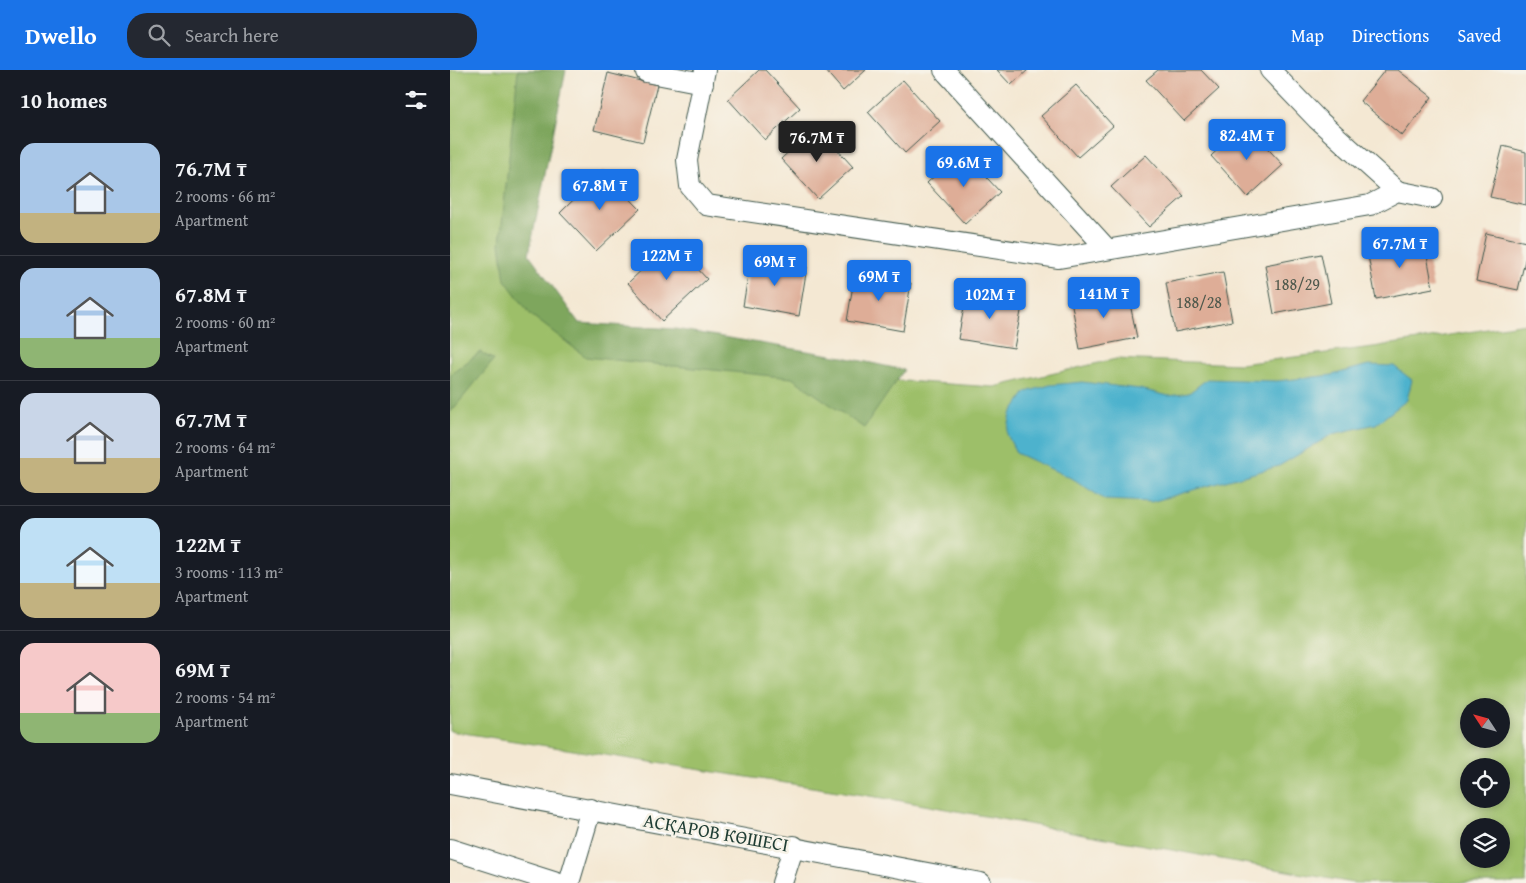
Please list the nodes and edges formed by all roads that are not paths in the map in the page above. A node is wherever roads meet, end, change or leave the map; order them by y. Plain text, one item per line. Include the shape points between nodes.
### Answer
1 (944, 70) edge
2 (1270, 70) edge
3 (646, 72) dead end
4 (704, 77) edge
5 (1397, 190) junction
6 (1432, 198) dead end
7 (1107, 249) junction
8 (450, 784) edge
9 (591, 809) junction
10 (794, 846) junction
11 (450, 849) edge
12 (557, 883) edge
13 (568, 883) edge
14 (782, 883) edge
15 (982, 883) edge

1 - 7 street
2 - 5 street via 1317,119
3 - 4 street
4 - 7 street via 687,160 690,186 706,205 1059,258
5 - 6 street
5 - 7 street via 1370,205
8 - 9 street, АСҚАРОВ КӨШЕСІ
9 - 10 street, АСҚАРОВ КӨШЕСІ
9 - 13 street
10 - 14 street
10 - 15 street, АСҚАРОВ КӨШЕСІ
11 - 12 street

